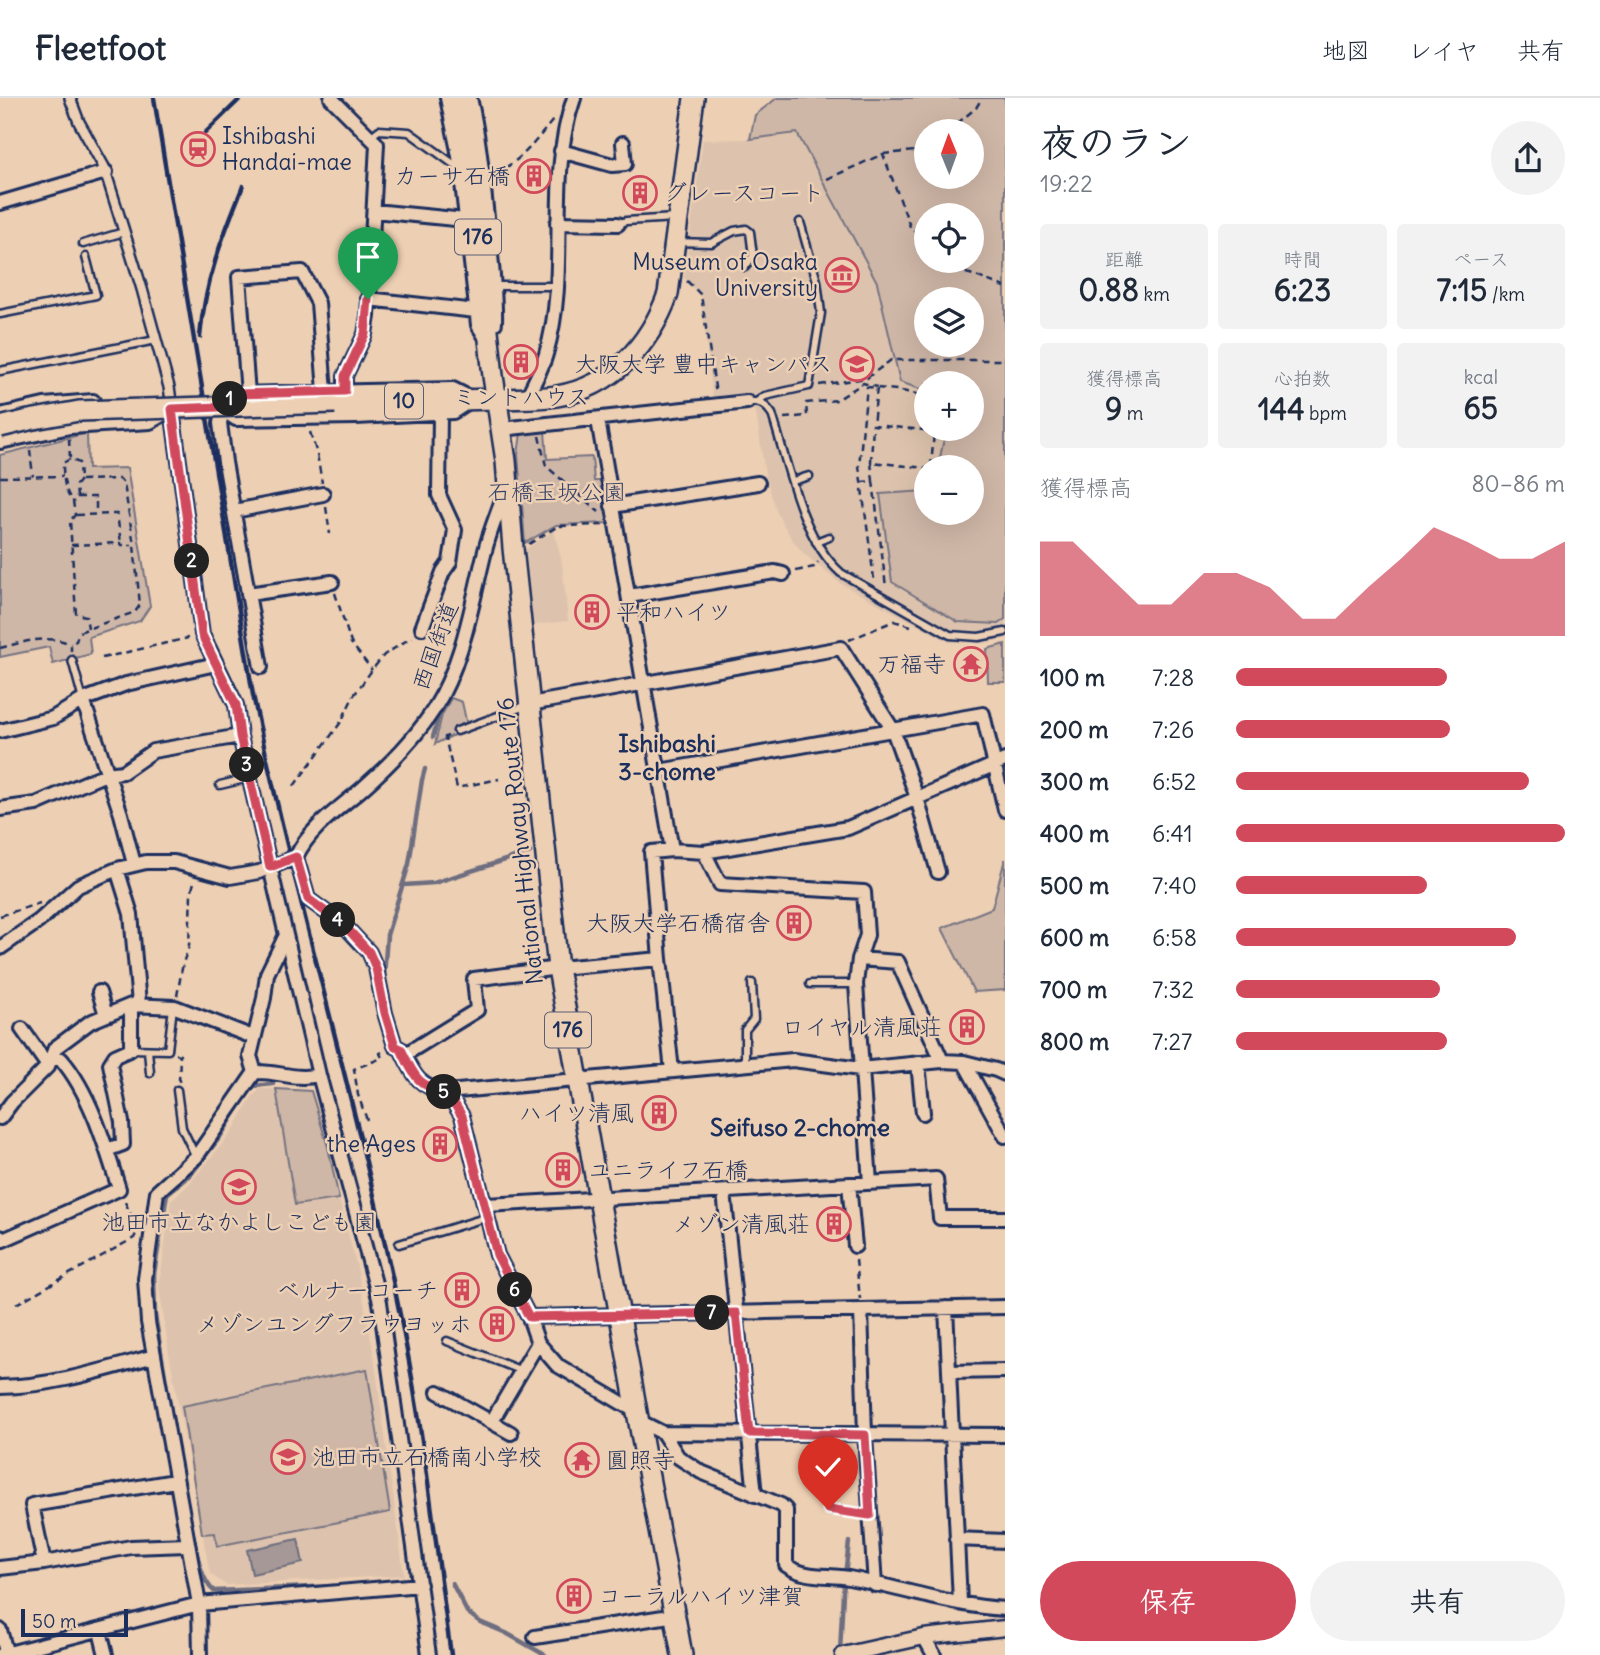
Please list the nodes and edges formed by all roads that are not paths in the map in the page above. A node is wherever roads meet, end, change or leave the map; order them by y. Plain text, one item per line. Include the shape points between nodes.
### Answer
1 (70, 98) edge
2 (331, 98) edge
3 (447, 98) edge
4 (459, 98) edge
5 (470, 98) edge
6 (573, 98) edge
7 (694, 98) edge
8 (370, 137) junction
9 (623, 143) dead end
10 (565, 152) junction
11 (460, 169) junction
12 (105, 170) junction
13 (0, 203) edge
14 (374, 211) junction
15 (677, 218) junction
16 (465, 220) junction
17 (800, 222) dead end
18 (562, 223) junction
19 (618, 224) joint
20 (124, 232) junction
21 (674, 242) junction
22 (83, 244) dead end
23 (86, 257) dead end
24 (745, 267) dead end
25 (495, 286) junction
26 (556, 286) junction
27 (368, 299) junction
28 (476, 311) junction
29 (0, 314) edge
30 (156, 340) junction
31 (490, 344) junction
32 (0, 371) edge
33 (248, 394) junction
34 (335, 395) junction
35 (527, 398) junction
36 (473, 399) junction
37 (497, 399) junction
38 (135, 400) junction
39 (752, 401) junction
40 (58, 404) junction
41 (172, 409) junction
42 (221, 409) junction
43 (440, 414) junction
44 (0, 415) edge
45 (598, 420) junction
46 (136, 423) junction
47 (0, 428) edge
48 (502, 429) junction
49 (66, 432) junction
50 (0, 442) edge
51 (809, 476) dead end
52 (793, 481) junction
53 (508, 483) junction
54 (758, 483) dead end
55 (323, 494) road end
56 (612, 506) junction
57 (234, 511) junction
58 (829, 537) dead end
59 (816, 542) junction
60 (783, 574) road end
61 (332, 582) road end
62 (248, 594) junction
63 (629, 596) junction
64 (422, 628) road end
65 (1005, 632) edge
66 (72, 660) road end
67 (216, 664) junction
68 (261, 667) dead end
69 (645, 683) junction
70 (83, 700) junction
71 (530, 704) junction
72 (893, 730) junction
73 (0, 731) edge
74 (457, 731) dead end
75 (240, 736) junction
76 (1000, 762) edge
77 (659, 771) junction
78 (106, 774) junction
79 (250, 778) junction
80 (220, 785) dead end
81 (917, 798) junction
82 (0, 809) edge
83 (1005, 810) edge
84 (672, 850) junction
85 (704, 852) junction
86 (296, 857) junction
87 (134, 864) junction
88 (270, 867) junction
89 (117, 869) junction
90 (938, 872) dead end
91 (286, 935) junction
92 (0, 946) edge
93 (660, 958) junction
94 (859, 959) junction
95 (558, 968) junction
96 (752, 982) dead end
97 (810, 984) dead end
98 (856, 984) junction
99 (99, 992) dead end
100 (135, 1004) junction
101 (174, 1007) junction
102 (106, 1015) junction
103 (22, 1029) dead end
104 (253, 1037) junction
105 (131, 1049) junction
106 (148, 1050) junction
107 (399, 1051) junction
108 (942, 1060) junction
109 (50, 1062) junction
110 (964, 1062) junction
111 (918, 1063) junction
112 (745, 1064) junction
113 (860, 1069) junction
114 (672, 1071) junction
115 (255, 1072) junction
116 (150, 1073) dead end
117 (1005, 1074) edge
118 (319, 1075) junction
119 (577, 1080) junction
120 (177, 1090) road end
121 (447, 1092) junction
122 (923, 1113) dead end
123 (0, 1118) edge
124 (1005, 1136) edge
125 (107, 1150) junction
126 (196, 1157) junction
127 (870, 1183) junction
128 (849, 1184) junction
129 (724, 1192) junction
130 (599, 1200) junction
131 (487, 1211) junction
132 (1005, 1218) edge
133 (0, 1237) edge
134 (399, 1244) dead end
135 (855, 1246) road end
136 (1005, 1307) edge
137 (946, 1308) junction
138 (861, 1310) junction
139 (736, 1313) junction
140 (620, 1315) junction
141 (529, 1317) junction
142 (447, 1341) dead end
143 (538, 1343) junction
144 (153, 1356) junction
145 (522, 1371) junction
146 (1005, 1371) edge
147 (949, 1372) junction
148 (0, 1387) edge
149 (438, 1392) dead end
150 (638, 1417) junction
151 (492, 1421) junction
152 (511, 1433) dead end
153 (663, 1433) junction
154 (749, 1433) junction
155 (951, 1434) junction
156 (865, 1435) junction
157 (1005, 1436) edge
158 (175, 1481) junction
159 (755, 1495) junction
160 (828, 1509) dead end
161 (870, 1515) junction
162 (956, 1539) junction
163 (1005, 1541) edge
164 (187, 1545) junction
165 (44, 1563) junction
166 (0, 1568) edge
167 (421, 1585) junction
168 (875, 1585) junction
169 (960, 1602) junction
170 (199, 1604) junction
171 (1005, 1608) edge
172 (676, 1615) junction
173 (1005, 1628) edge
174 (0, 1630) edge
175 (100, 1631) junction
176 (535, 1637) dead end
177 (925, 1637) junction
178 (5, 1654) edge
179 (106, 1655) edge
180 (200, 1655) edge
181 (429, 1655) edge
182 (682, 1655) edge
183 (843, 1655) edge
184 (934, 1655) edge

1 - 12 street
2 - 8 street
3 - 11 street
4 - 31 main road, National Highway Route 176 / 176
5 - 25 street
6 - 10 street
7 - 15 main road
8 - 11 lane via 379,130 409,132
8 - 14 street via 377,144
9 - 10 street via 625,164 612,165
10 - 18 street
11 - 16 street
12 - 13 street
12 - 20 street
14 - 16 street
14 - 27 street
15 - 19 lane
15 - 21 main road
16 - 28 street
17 - 39 lane via 821,313 809,386
18 - 19 street
18 - 26 street
20 - 22 lane
20 - 30 street
21 - 24 lane via 711,243 734,230 746,229 753,256
21 - 35 main road via 668,294 659,318 635,352 601,381 580,391
23 - 29 lane via 96,295
25 - 26 lane
25 - 31 street
26 - 35 street via 546,355
27 - 28 street
27 - 34 street via 365,334
28 - 31 street via 478,325
30 - 32 lane
30 - 41 street
31 - 37 main road, National Highway Route 176 / 176
33 - 34 street
33 - 34 street via 239,277 302,272 318,303
33 - 42 street via 236,394
34 - 36 main road, 10
34 - 47 main road, 10, bridge via 79,411
35 - 37 main road
36 - 37 main road, 10
36 - 43 street via 453,412
37 - 48 main road, National Highway Route 176 / 176
38 - 40 street
38 - 41 street via 148,399
38 - 46 lane
39 - 45 street
39 - 52 lane via 766,406 774,420
40 - 44 street
40 - 49 street
41 - 42 street
41 - 46 street via 150,422
41 - 67 street via 202,635
42 - 43 street via 236,419
42 - 57 street
43 - 64 street via 439,495 455,530 450,562
45 - 48 street
45 - 56 street
46 - 49 street
48 - 53 main road, National Highway Route 176 / 176
49 - 50 street
51 - 52 lane
52 - 59 lane
53 - 71 main road, National Highway Route 176 / 176
53 - 86 street, 西国街道 via 440,699 400,754 323,821
54 - 56 street
55 - 57 street
56 - 63 street
57 - 62 street
58 - 59 lane
59 - 65 lane via 841,573 950,635
60 - 63 street
61 - 62 street
62 - 68 street
63 - 69 street
66 - 70 lane
67 - 70 street via 126,684
67 - 75 street via 236,705
69 - 71 street
69 - 72 street via 841,648
69 - 77 street
70 - 73 street via 53,718
70 - 78 street
71 - 74 lane
71 - 95 main road, National Highway Route 176 / 176
72 - 76 street via 983,714
72 - 77 street
72 - 81 street
75 - 78 street via 153,751 123,772
75 - 79 street
76 - 81 street
76 - 83 street
77 - 84 street
78 - 82 street via 36,804
78 - 87 street
79 - 80 lane
79 - 88 street
81 - 85 street via 848,828
81 - 90 street
84 - 85 street
84 - 93 street via 651,852
85 - 94 street via 720,884 864,892 867,935
86 - 88 street
86 - 107 street via 308,899 345,926 369,952
87 - 88 street via 174,862 230,877
87 - 89 street
88 - 91 street
89 - 92 street via 78,886 39,921
89 - 100 street via 136,951
91 - 104 street via 267,974
91 - 118 street
93 - 95 street
93 - 114 street
94 - 98 street
94 - 108 street via 898,962
95 - 107 street via 474,979 477,1010
95 - 119 main road, National Highway Route 176 / 176
96 - 112 lane via 754,1019 745,1030
97 - 98 lane
98 - 113 street
99 - 102 street
100 - 101 street
100 - 102 street
100 - 105 street
101 - 104 street
101 - 106 lane via 168,1050
102 - 109 street via 55,1048
103 - 109 street
104 - 115 street via 250,1056
105 - 106 lane
105 - 125 street via 115,1056 110,1064 123,1144
106 - 116 lane
107 - 121 street via 423,1085
108 - 110 street
108 - 111 street
109 - 123 street
109 - 125 street via 61,1059 69,1069
110 - 117 street
110 - 124 street
111 - 113 street
111 - 122 street
112 - 113 street via 793,1060
112 - 114 street
113 - 127 street
114 - 119 street
115 - 118 street via 294,1078
115 - 126 street
118 - 167 street via 380,1302
119 - 121 street
119 - 130 main road, National Highway Route 176 / 176
120 - 126 lane via 182,1128
121 - 131 street via 462,1116
125 - 133 street via 119,1189 3,1240
126 - 144 street via 157,1192 145,1279
127 - 128 street
127 - 132 street via 936,1178 940,1218
128 - 129 street
128 - 135 street
129 - 130 street
129 - 139 street
130 - 131 street
130 - 140 main road, National Highway Route 176 / 176
131 - 134 lane
131 - 141 street via 497,1255
136 - 137 street
137 - 138 street
137 - 147 street
138 - 139 street
138 - 156 street
139 - 140 street
139 - 154 street
140 - 141 street
140 - 150 main road, National Highway Route 176 / 176
141 - 143 street
142 - 145 lane
143 - 145 street
143 - 150 street via 557,1365
144 - 148 street via 72,1379
144 - 158 street
145 - 151 street
146 - 147 street
147 - 155 street
149 - 151 street
150 - 153 street
150 - 172 main road, National Highway Route 176 / 176
151 - 152 street
153 - 154 street
153 - 159 street via 678,1457
154 - 156 street
154 - 159 street
155 - 156 street
155 - 157 street
155 - 162 street
156 - 161 street
158 - 164 street
158 - 165 street via 32,1505
159 - 168 street via 786,1510 786,1565 795,1572
160 - 161 lane
161 - 168 street
162 - 163 street
162 - 169 street
164 - 165 street via 131,1547
164 - 170 street
165 - 166 street
167 - 170 street
167 - 181 street
168 - 169 street
169 - 171 street
170 - 175 street
170 - 180 street
172 - 176 street
172 - 182 main road, National Highway Route 176 / 176
173 - 177 street
174 - 178 street
175 - 178 street
175 - 179 street
177 - 183 street
177 - 184 street

